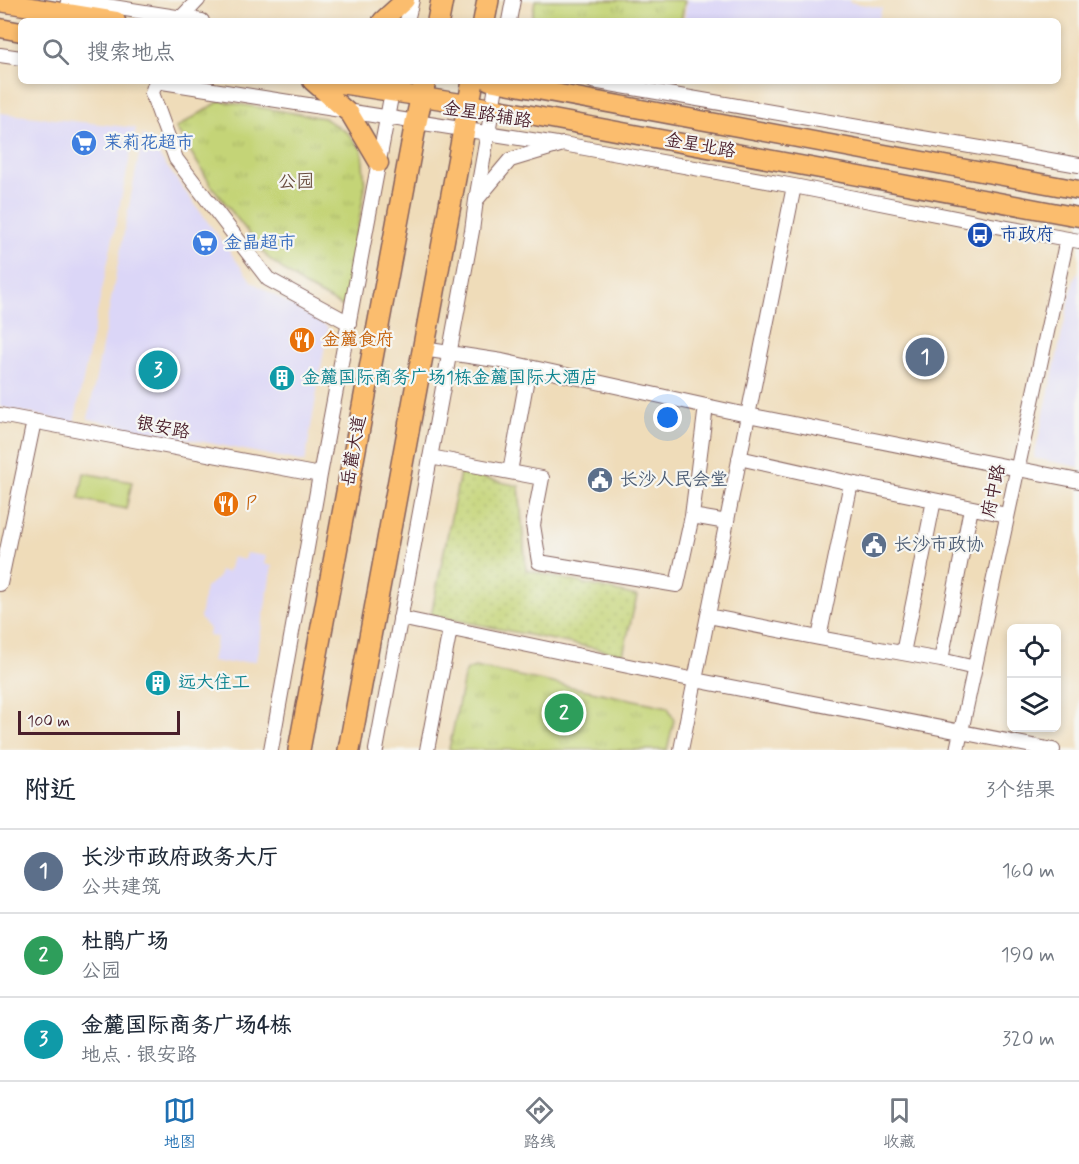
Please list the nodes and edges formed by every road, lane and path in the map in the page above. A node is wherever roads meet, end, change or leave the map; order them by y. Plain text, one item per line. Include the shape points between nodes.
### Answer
1 (68, 0) edge
2 (198, 0) edge
3 (405, 0) edge
4 (412, 0) edge
5 (441, 0) edge
6 (488, 0) edge
7 (513, 0) edge
8 (0, 2) edge
9 (98, 18) edge
10 (181, 18) edge
11 (183, 18) edge
12 (385, 18) edge
13 (408, 18) edge
14 (438, 18) edge
15 (485, 18) edge
16 (511, 18) edge
17 (0, 28) edge
18 (18, 31) edge
19 (0, 55) edge
20 (18, 58) edge
21 (155, 84) edge
22 (176, 84) edge
23 (315, 84) edge
24 (357, 84) edge
25 (472, 84) edge
26 (494, 84) edge
27 (505, 84) edge
28 (610, 84) edge
29 (393, 87) edge
30 (423, 89) edge
31 (467, 104) junction
32 (493, 108) junction
33 (345, 110) junction
34 (388, 117) junction
35 (416, 122) junction
36 (463, 129) junction
37 (488, 134) junction
38 (563, 144) junction
39 (379, 163) junction
40 (1079, 165) edge
41 (794, 186) junction
42 (1079, 190) edge
43 (476, 200) junction
44 (1079, 217) edge
45 (1073, 240) edge
46 (349, 323) junction
47 (423, 349) junction
48 (450, 353) junction
49 (529, 367) junction
50 (706, 406) junction
51 (0, 415) edge
52 (748, 415) junction
53 (34, 422) junction
54 (430, 457) junction
55 (739, 458) junction
56 (1017, 469) junction
57 (510, 472) junction
58 (320, 475) junction
59 (1079, 481) edge
60 (851, 483) junction
61 (934, 500) junction
62 (971, 508) junction
63 (1008, 515) junction
64 (692, 516) junction
65 (727, 522) junction
66 (0, 584) edge
67 (708, 616) junction
68 (400, 618) junction
69 (450, 629) junction
70 (819, 638) junction
71 (903, 652) junction
72 (940, 660) junction
73 (975, 668) junction
74 (695, 680) junction
75 (961, 732) junction
76 (271, 750) edge
77 (298, 750) edge
78 (349, 750) edge
79 (376, 750) edge
80 (427, 750) edge
81 (681, 750) edge
82 (957, 750) edge
83 (1053, 750) edge

1 - 11 street
2 - 10 street
3 - 12 main road
4 - 13 street
5 - 14 highway
6 - 15 highway
7 - 16 street
8 - 9 main road
17 - 18 main road
19 - 20 street
21 - 46 street via 152,93 176,159 268,279
22 - 33 street, 金星路辅路
23 - 33 main road
24 - 29 main road, 金星北路
25 - 31 highway
26 - 32 street
27 - 42 main road, 金星北路
28 - 40 street
29 - 30 main road, 金星北路
29 - 34 street
30 - 31 main road, 金星北路
30 - 35 highway, 岳麓大道
31 - 32 main road, 金星北路
31 - 36 highway
32 - 37 street
32 - 44 main road, 金星北路
33 - 34 street, 金星路辅路
33 - 39 main road
34 - 35 street, 金星路辅路
34 - 39 street
35 - 36 street, 金星路辅路
35 - 77 highway, 岳麓大道
36 - 37 street, 金星路辅路
36 - 47 highway
37 - 38 street, 金星路辅路
37 - 43 street
38 - 41 street, 金星路辅路
38 - 43 street via 510,160
39 - 46 street
41 - 45 street, 金星路辅路
41 - 52 street
43 - 48 street
45 - 56 street, 府中路
46 - 58 street
47 - 48 street
47 - 78 highway
48 - 49 street
48 - 54 street
49 - 50 street
49 - 57 street
50 - 52 street
50 - 64 street
51 - 53 street, 银安路
52 - 55 street
52 - 56 street
53 - 58 street, 银安路
53 - 66 street
54 - 57 street
54 - 68 street
55 - 60 street
55 - 65 street
56 - 59 street
56 - 63 street, 府中路
57 - 64 street via 542,478 533,525 538,562 677,585
58 - 76 street
60 - 61 street
60 - 70 street
61 - 62 street
61 - 71 street
62 - 63 street
62 - 72 street
63 - 73 street, 府中路
64 - 65 street
65 - 67 street
67 - 70 street
67 - 74 street
68 - 69 street
68 - 79 street
69 - 74 street
69 - 80 street
70 - 71 street
71 - 72 street
72 - 73 street
73 - 75 street, 府中路
74 - 75 street
74 - 81 street
75 - 82 street, 府中路
75 - 83 street

